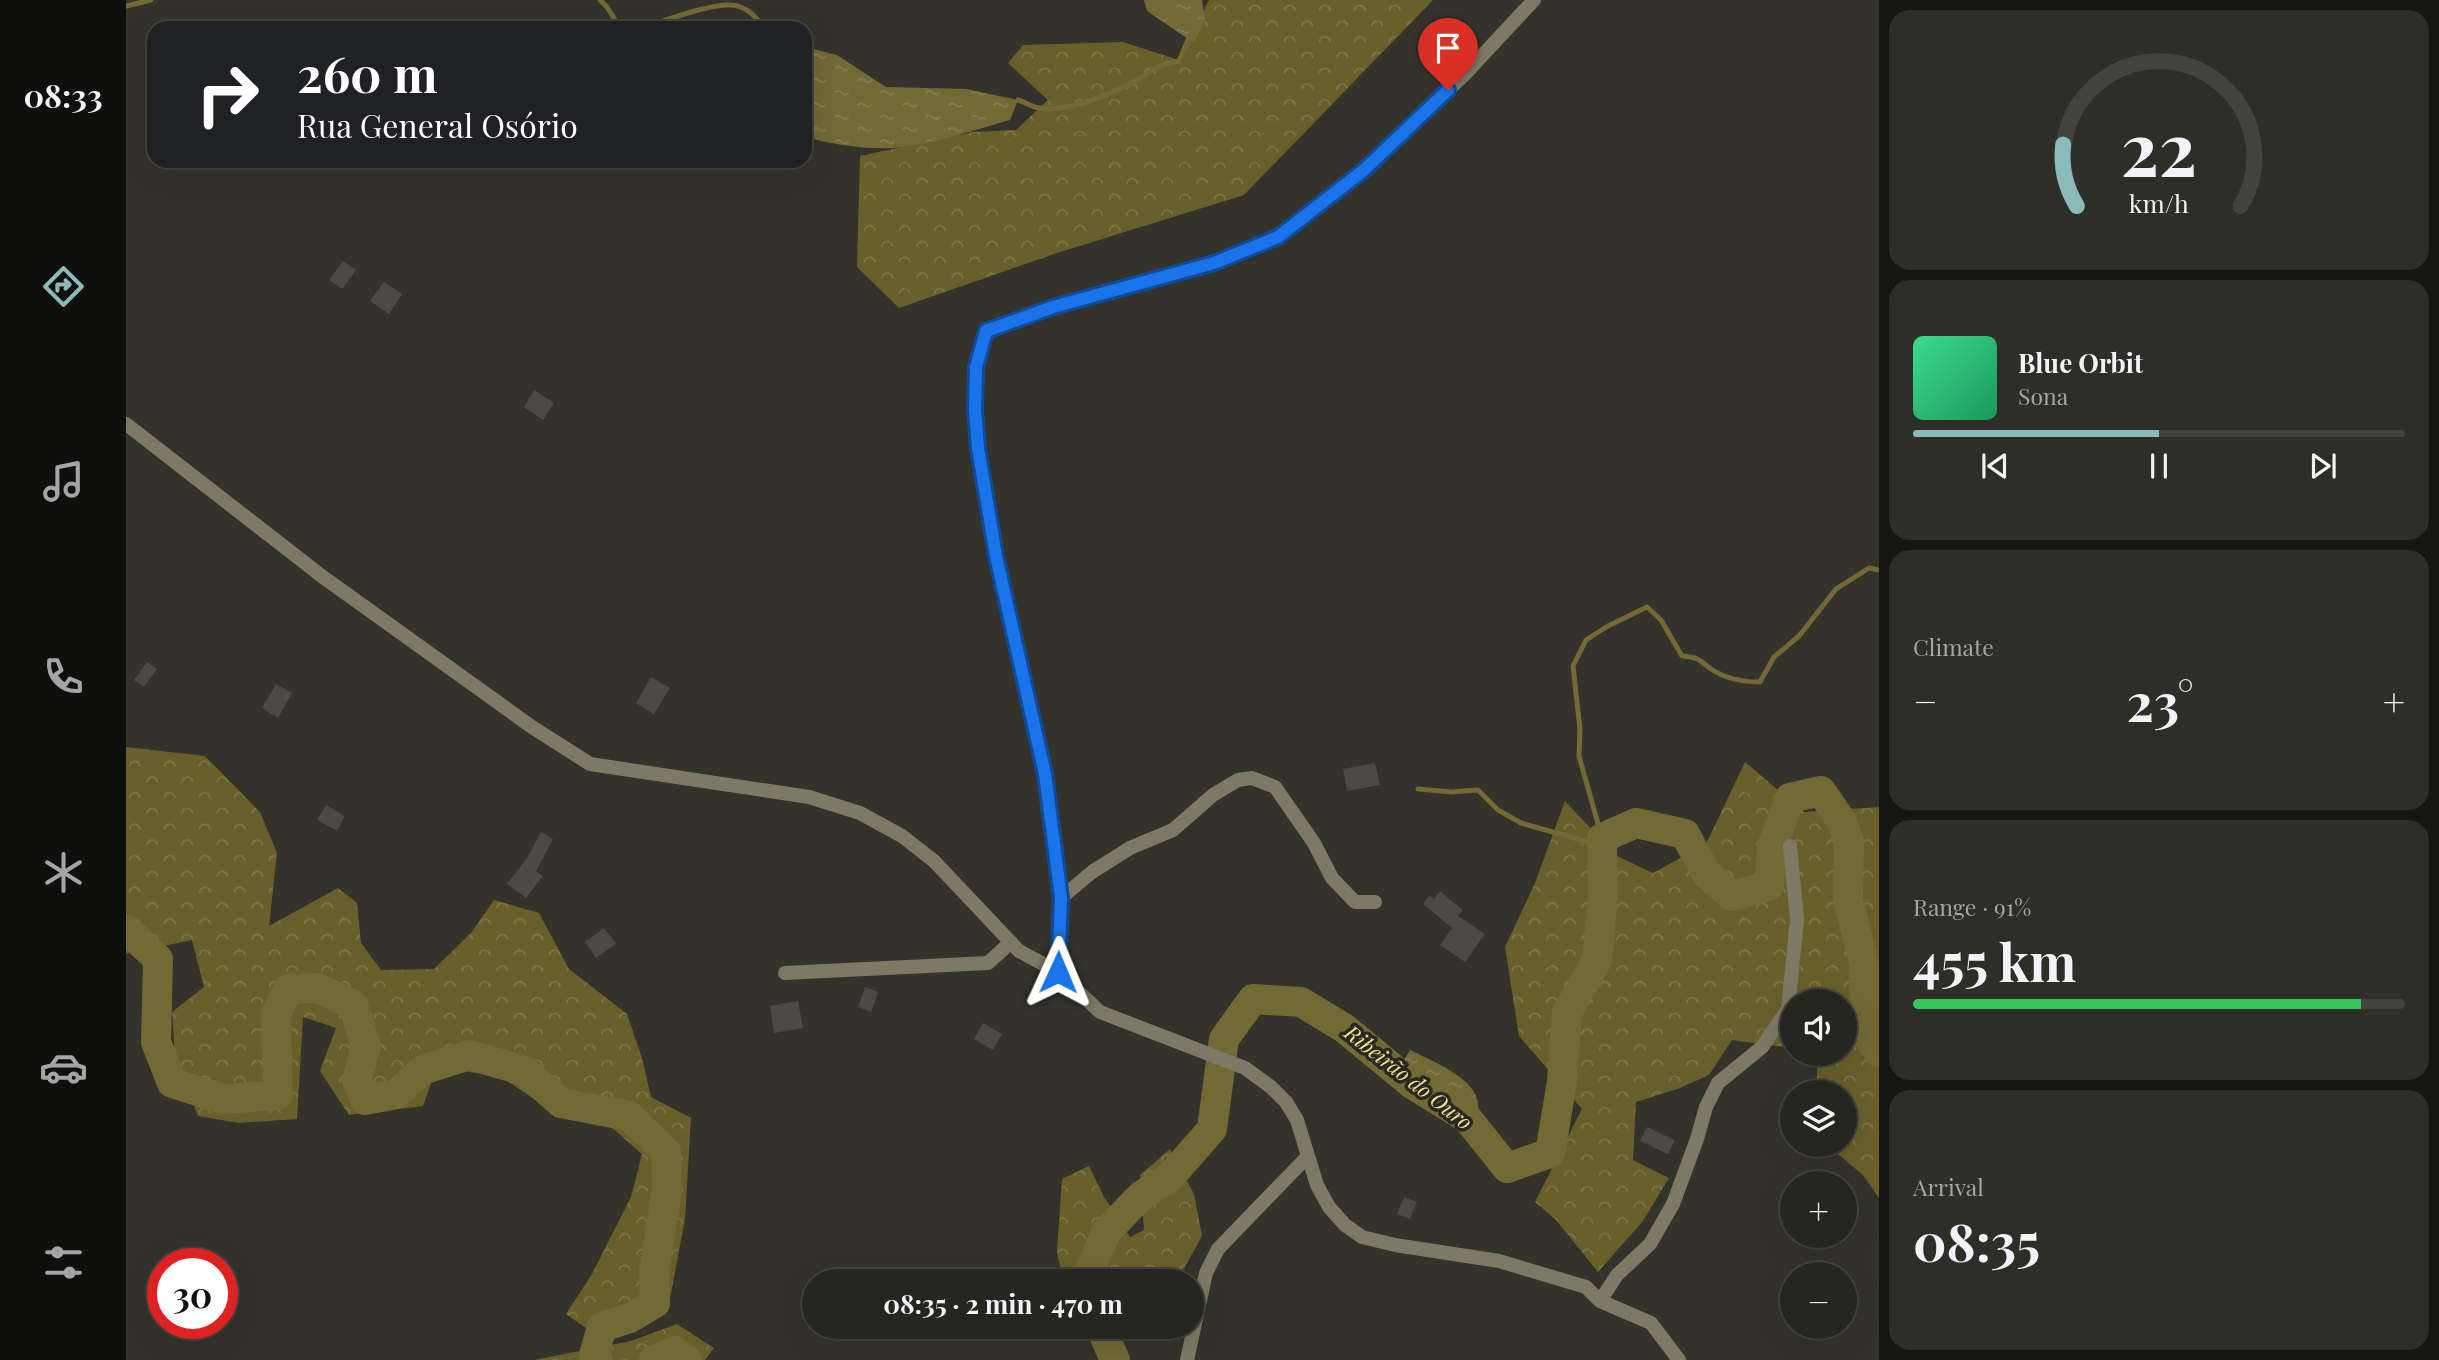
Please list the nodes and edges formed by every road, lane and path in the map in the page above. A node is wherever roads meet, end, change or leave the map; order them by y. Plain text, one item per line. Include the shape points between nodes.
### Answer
1 (1534, 0) edge
2 (126, 424) edge
3 (1790, 846) dead end
4 (1061, 898) junction
5 (1375, 902) dead end
6 (1011, 942) junction
7 (1058, 972) junction
8 (785, 973) dead end
9 (1307, 1157) junction
10 (1600, 1301) junction
11 (1187, 1360) edge
12 (1679, 1360) edge

1 - 4 street via 1465,74 1364,170 1278,237 1214,263 1053,307 986,331 976,367 978,448 996,556 1045,774
2 - 6 street via 323,577 562,748 590,764 809,797 860,813 902,836 934,862
3 - 10 street via 1797,919 1788,1009 1762,1046 1718,1083 1673,1204 1650,1244 1617,1275
4 - 5 street via 1130,848 1173,830 1237,780 1252,778 1275,787 1332,878 1355,902
4 - 7 street
6 - 7 street
6 - 8 street via 988,963
7 - 9 street via 1100,1012 1245,1068 1264,1081 1297,1120
9 - 10 street via 1329,1208 1362,1237 1499,1261 1586,1286
9 - 11 street via 1218,1249 1206,1273
10 - 12 street via 1651,1323

